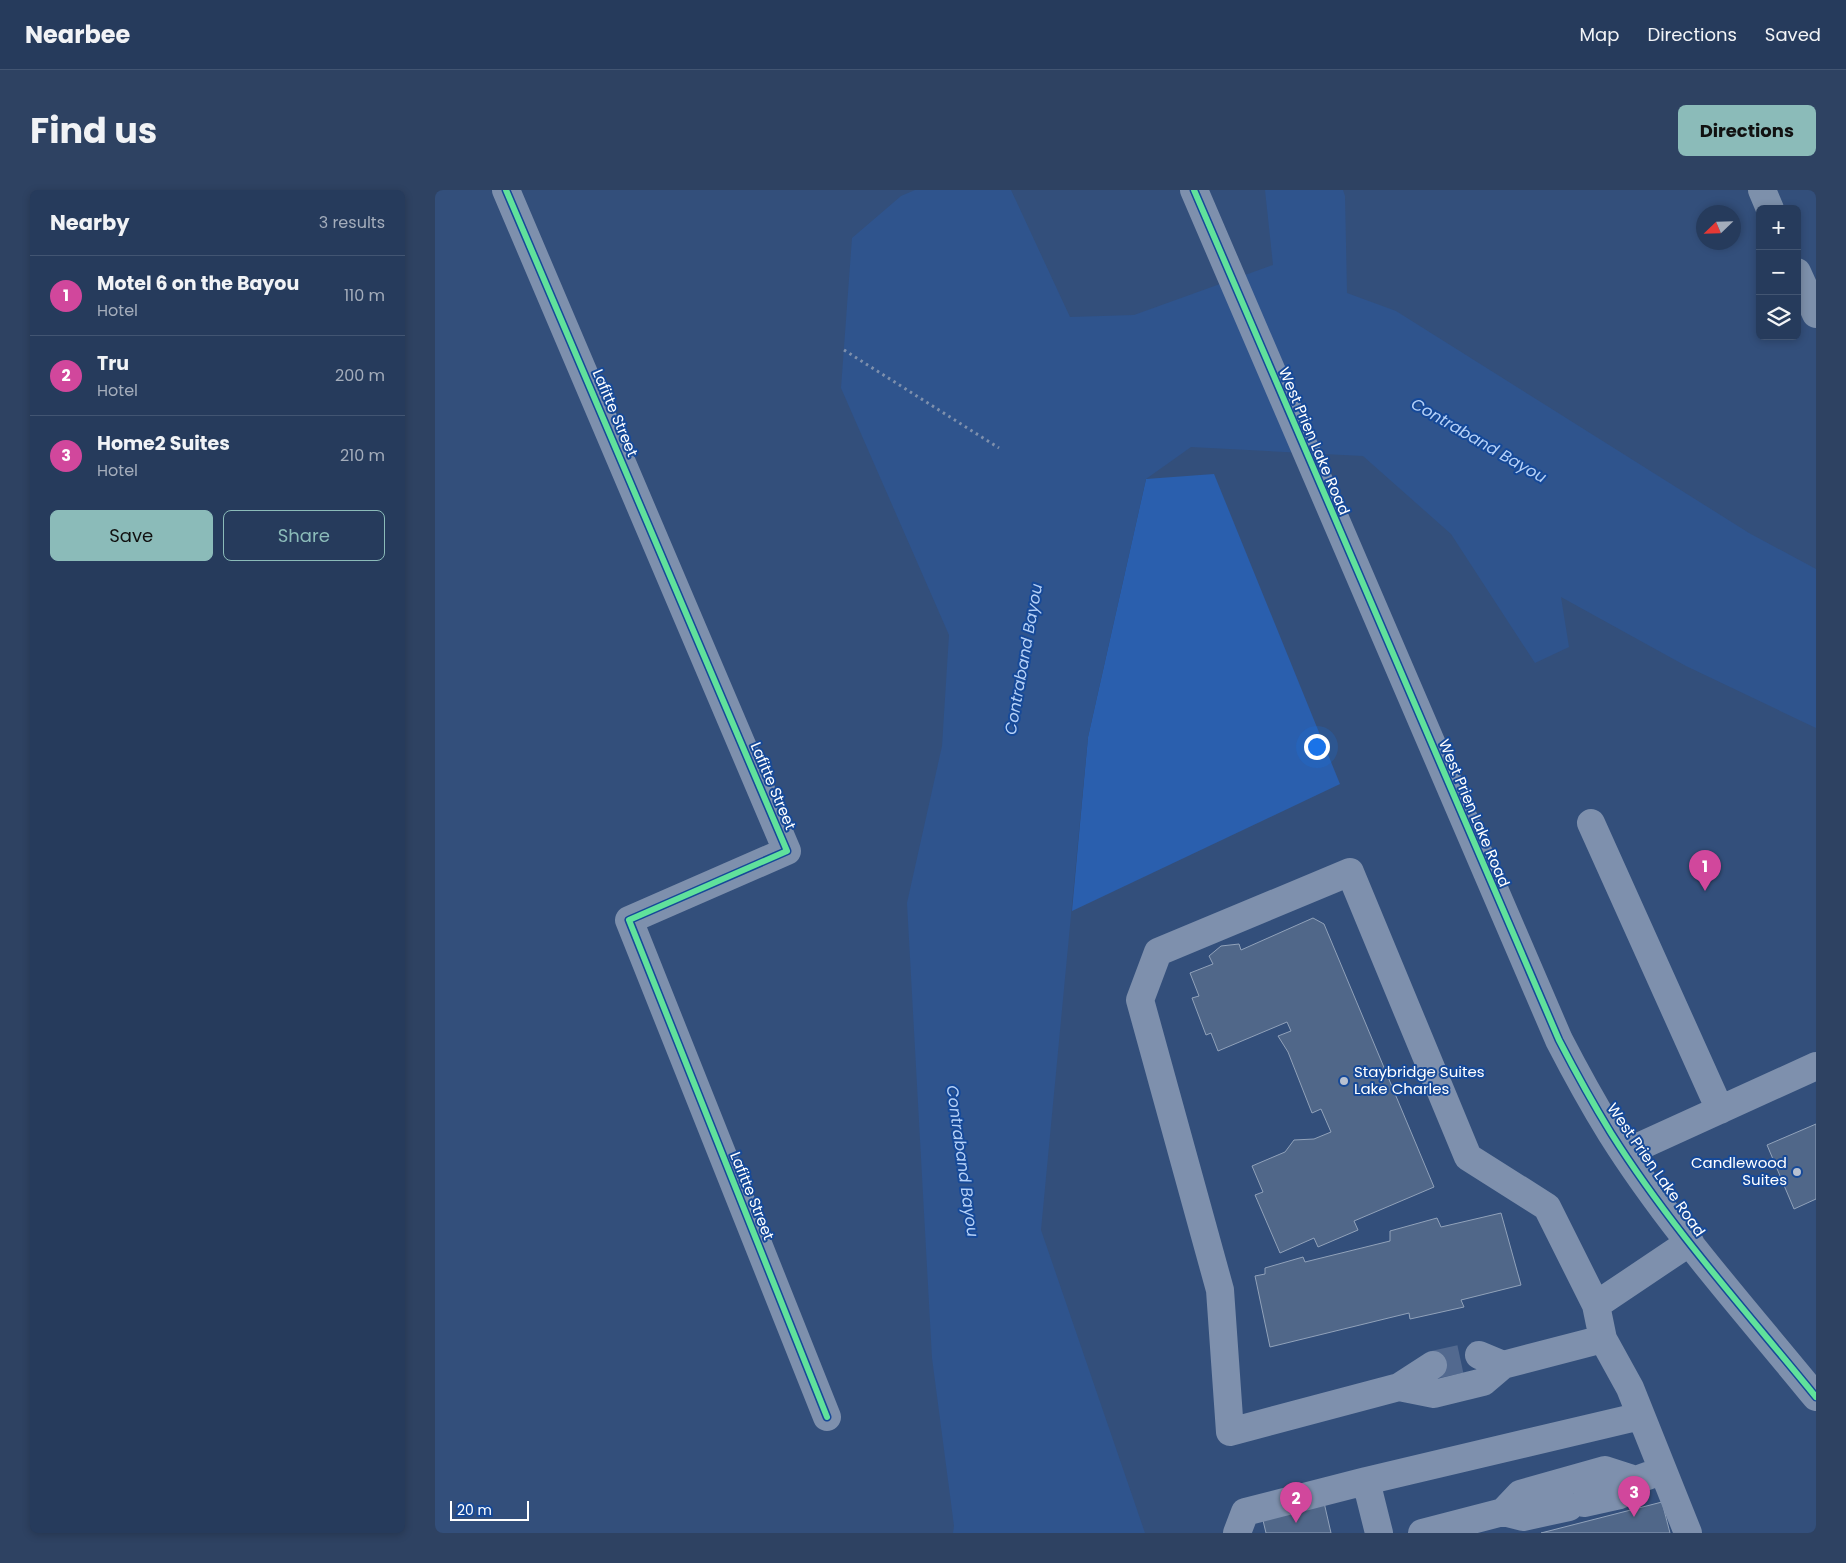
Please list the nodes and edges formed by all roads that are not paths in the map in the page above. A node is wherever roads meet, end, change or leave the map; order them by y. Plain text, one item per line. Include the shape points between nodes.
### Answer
1 (506, 190) edge
2 (1194, 190) edge
3 (1762, 190) edge
4 (1768, 205) edge
5 (1801, 281) edge
6 (1816, 314) edge
7 (1591, 823) dead end
8 (1816, 1066) edge
9 (1720, 1110) junction
10 (1625, 1153) junction
11 (1690, 1242) junction
12 (1597, 1305) junction
13 (1603, 1339) junction
14 (1433, 1365) tunnel mouth
15 (1399, 1388) junction
16 (1816, 1397) edge
17 (1641, 1416) junction
18 (827, 1417) dead end
19 (1663, 1470) junction
20 (1636, 1480) junction
21 (1365, 1481) junction
22 (1503, 1512) junction
23 (1237, 1533) edge
24 (1379, 1533) edge
25 (1422, 1533) edge
26 (1688, 1533) edge

1 - 18 street, Lafitte Street via 787,851 629,920
2 - 10 street, West Prien Lake Road via 1559,1040
3 - 4 highway
5 - 6 highway
7 - 9 street
8 - 9 street
9 - 10 street
10 - 11 street, West Prien Lake Road
11 - 12 street
11 - 16 street, West Prien Lake Road
12 - 13 street
12 - 15 street via 1547,1207 1468,1158 1350,872 1158,952 1140,1000 1220,1290 1230,1432
13 - 15 street via 1491,1360 1483,1382 1434,1394
13 - 17 street via 1630,1388
14 - 15 street
17 - 19 street
17 - 21 street
19 - 20 street
19 - 26 street
20 - 22 street via 1620,1495 1523,1517
20 - 22 street via 1605,1470 1520,1494
21 - 23 street via 1245,1512
21 - 24 street
22 - 25 street

